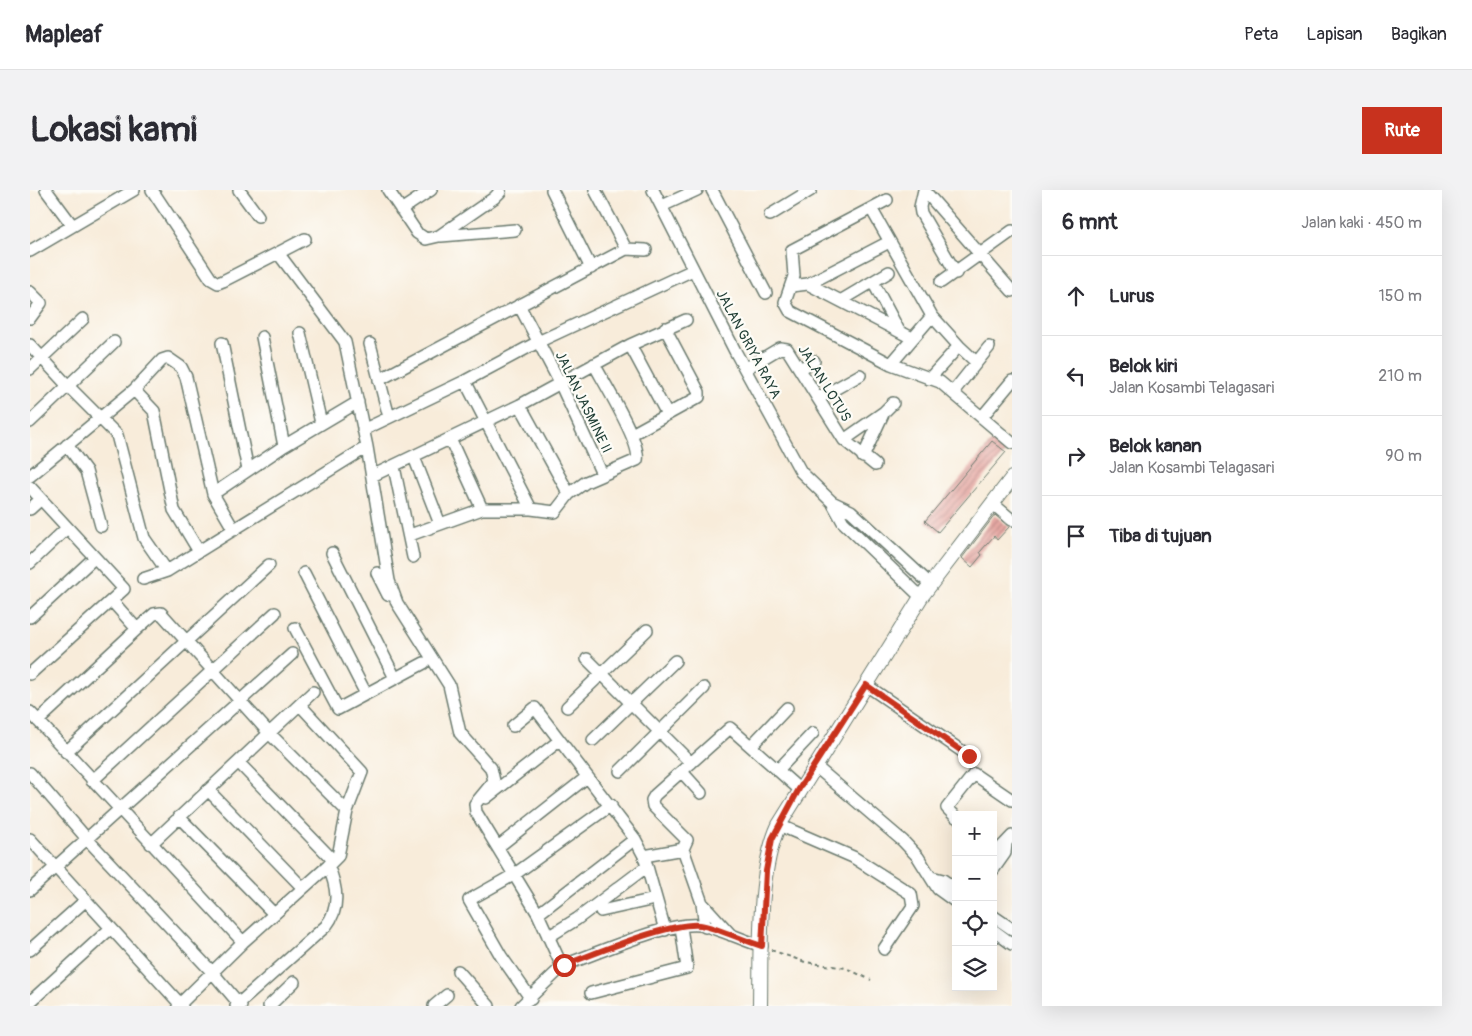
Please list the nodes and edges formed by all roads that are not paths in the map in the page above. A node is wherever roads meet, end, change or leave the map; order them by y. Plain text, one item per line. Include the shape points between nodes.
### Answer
1 (46, 190) edge
2 (134, 190) edge
3 (152, 190) edge
4 (239, 190) edge
5 (388, 190) edge
6 (431, 190) edge
7 (499, 190) edge
8 (552, 190) edge
9 (595, 190) edge
10 (653, 190) edge
11 (697, 190) edge
12 (712, 190) edge
13 (811, 190) edge
14 (924, 190) edge
15 (796, 195) edge
16 (887, 200) dead end
17 (662, 206) junction
18 (401, 210) junction
19 (872, 210) junction
20 (770, 215) dead end
21 (258, 216) dead end
22 (72, 225) junction
23 (515, 230) dead end
24 (1012, 231) edge
25 (439, 236) junction
26 (305, 239) dead end
27 (889, 242) junction
28 (626, 249) junction
29 (646, 250) dead end
30 (30, 251) edge
31 (278, 253) junction
32 (981, 255) junction
33 (591, 268) junction
34 (694, 270) junction
35 (889, 272) dead end
36 (956, 273) junction
37 (873, 282) junction
38 (941, 282) dead end
39 (808, 284) junction
40 (791, 286) junction
41 (1012, 291) edge
42 (30, 292) edge
43 (766, 293) dead end
44 (842, 300) junction
45 (519, 305) junction
46 (932, 316) junction
47 (30, 318) edge
48 (83, 319) dead end
49 (686, 320) dead end
50 (664, 328) junction
51 (898, 329) junction
52 (300, 333) dead end
53 (262, 337) dead end
54 (912, 338) junction
55 (114, 342) dead end
56 (538, 342) junction
57 (222, 343) dead end
58 (370, 344) dead end
59 (30, 345) edge
60 (630, 345) junction
61 (958, 346) junction
62 (989, 347) dead end
63 (42, 357) junction
64 (814, 361) dead end
65 (976, 362) junction
66 (594, 364) junction
67 (891, 364) junction
68 (743, 366) junction
69 (30, 369) edge
70 (800, 369) junction
71 (860, 375) dead end
72 (929, 379) junction
73 (379, 380) junction
74 (465, 381) junction
75 (1012, 381) edge
76 (560, 383) junction
77 (68, 386) junction
78 (134, 390) junction
79 (953, 392) junction
80 (819, 398) junction
81 (358, 402) junction
82 (893, 403) dead end
83 (520, 405) junction
84 (884, 412) junction
85 (668, 414) junction
86 (389, 416) junction
87 (982, 417) junction
88 (100, 418) junction
89 (486, 421) junction
90 (30, 422) edge
91 (321, 424) junction
92 (363, 430) junction
93 (632, 434) junction
94 (450, 439) junction
95 (844, 440) junction
96 (1012, 443) edge
97 (67, 445) junction
98 (284, 446) junction
99 (367, 447) junction
100 (414, 457) junction
101 (862, 457) junction
102 (875, 465) dead end
103 (394, 467) junction
104 (248, 470) junction
105 (602, 474) junction
106 (30, 476) edge
107 (372, 476) junction
108 (1012, 478) edge
109 (30, 487) edge
110 (214, 494) junction
111 (569, 494) junction
112 (41, 499) junction
113 (832, 502) junction
114 (992, 503) junction
115 (482, 508) junction
116 (30, 509) edge
117 (531, 509) junction
118 (1012, 520) edge
119 (440, 524) junction
120 (101, 526) dead end
121 (67, 528) junction
122 (234, 530) junction
123 (410, 535) junction
124 (198, 550) junction
125 (332, 553) dead end
126 (413, 557) dead end
127 (94, 558) junction
128 (30, 563) edge
129 (269, 565) dead end
130 (382, 570) junction
131 (167, 571) junction
132 (304, 573) dead end
133 (918, 573) junction
134 (143, 579) dead end
135 (908, 584) junction
136 (930, 584) junction
137 (921, 597) junction
138 (112, 601) junction
139 (275, 613) dead end
140 (30, 617) edge
141 (296, 628) dead end
142 (137, 629) junction
143 (647, 630) dead end
144 (184, 642) junction
145 (292, 654) dead end
146 (587, 658) dead end
147 (428, 661) junction
148 (674, 661) dead end
149 (213, 672) junction
150 (30, 674) edge
151 (601, 674) junction
152 (396, 678) junction
153 (866, 685) junction
154 (704, 688) dead end
155 (313, 692) dead end
156 (366, 694) junction
157 (241, 701) junction
158 (630, 704) junction
159 (300, 706) junction
160 (567, 707) dead end
161 (787, 708) dead end
162 (34, 716) edge
163 (513, 726) dead end
164 (658, 733) junction
165 (813, 733) dead end
166 (270, 734) junction
167 (593, 740) dead end
168 (559, 741) junction
169 (751, 746) junction
170 (66, 752) junction
171 (969, 756) dead end
172 (239, 763) junction
173 (814, 765) junction
174 (686, 768) junction
175 (778, 770) junction
176 (620, 771) dead end
177 (30, 773) edge
178 (587, 777) junction
179 (92, 780) junction
180 (799, 789) junction
181 (208, 790) junction
182 (701, 792) dead end
183 (1012, 800) edge
184 (611, 805) junction
185 (474, 807) junction
186 (120, 810) junction
187 (347, 811) junction
188 (952, 813) edge
189 (179, 817) junction
190 (779, 825) junction
191 (635, 838) junction
192 (30, 839) edge
193 (88, 840) junction
194 (151, 844) junction
195 (498, 847) junction
196 (683, 849) junction
197 (645, 862) junction
198 (331, 863) junction
199 (55, 867) junction
200 (515, 874) junction
201 (931, 877) junction
202 (952, 886) edge
203 (303, 888) junction
204 (30, 890) edge
205 (655, 899) junction
206 (86, 900) junction
207 (955, 901) edge
208 (702, 903) junction
209 (602, 911) dead end
210 (274, 914) junction
211 (538, 914) junction
212 (997, 919) edge
213 (704, 926) junction
214 (681, 927) junction
215 (111, 928) junction
216 (665, 930) junction
217 (1012, 930) edge
218 (997, 933) edge
219 (548, 937) junction
220 (732, 937) junction
221 (242, 942) junction
222 (1012, 944) edge
223 (762, 946) junction
224 (884, 949) dead end
225 (30, 950) edge
226 (564, 965) junction
227 (458, 971) dead end
228 (213, 972) junction
229 (294, 982) dead end
230 (591, 993) dead end
231 (447, 995) dead end
232 (30, 1002) edge
233 (526, 1002) edge
234 (180, 1005) edge
235 (238, 1005) edge
236 (34, 1006) edge
237 (269, 1006) edge
238 (434, 1006) edge
239 (489, 1006) edge
240 (760, 1006) edge

1 - 22 street
2 - 22 street
3 - 31 street via 213,281 223,281
4 - 21 street
5 - 18 street
6 - 18 street
7 - 25 street via 494,198
8 - 33 street
9 - 28 street
10 - 17 street, JALAN GRIYA RAYA
11 - 17 street
12 - 43 street
13 - 15 street
14 - 32 street
14 - 36 street via 921,213
15 - 20 street
16 - 19 street
17 - 34 street, JALAN GRIYA RAYA
18 - 25 street via 422,237
19 - 27 street
19 - 40 street via 794,248 791,253 795,269
22 - 30 street
23 - 25 street
24 - 32 street
26 - 31 street
27 - 39 street
27 - 46 street
28 - 29 street
28 - 33 street
31 - 81 street via 345,342
32 - 36 street
32 - 41 street
33 - 45 street
34 - 56 street
34 - 68 street, JALAN GRIYA RAYA
35 - 37 street
36 - 38 street
37 - 44 street
37 - 51 street
39 - 40 street
39 - 44 street
40 - 67 street via 785,302 790,310
42 - 47 street via 41,304
44 - 51 street
45 - 56 street, JALAN JASMINE II
45 - 73 street
46 - 54 street
46 - 61 street
48 - 63 street
49 - 50 street
50 - 60 street
50 - 85 street via 699,392 698,399
51 - 54 street
52 - 91 street
53 - 98 street
54 - 67 street
55 - 77 street
56 - 74 street
56 - 76 street, JALAN JASMINE II
57 - 104 street
58 - 73 street
59 - 63 street
60 - 66 street
60 - 85 street
61 - 65 street
61 - 72 street
62 - 65 street
63 - 69 street
63 - 77 street
64 - 70 street
65 - 79 street
66 - 76 street
66 - 93 street
67 - 72 street
68 - 70 street, JALAN LOTUS via 783,348 788,350
68 - 113 street, JALAN GRIYA RAYA via 801,472
70 - 80 street, JALAN LOTUS
71 - 80 street
72 - 79 street via 940,382
73 - 86 street
74 - 86 street
74 - 89 street
75 - 87 street
76 - 83 street
76 - 105 street, JALAN JASMINE II
77 - 88 street
77 - 90 street
78 - 88 street
78 - 110 street via 165,358 181,367
78 - 124 street via 154,411 174,510
79 - 87 street
80 - 95 street, JALAN LOTUS
81 - 91 street
81 - 92 street
82 - 84 street
83 - 89 street
83 - 111 street
84 - 95 street
84 - 101 street
85 - 93 street
86 - 92 street
87 - 96 street
88 - 97 street
88 - 131 street via 120,440 144,538
89 - 94 street
89 - 117 street
91 - 98 street
92 - 99 street
93 - 105 street via 637,460
94 - 100 street
94 - 115 street
95 - 101 street, JALAN LOTUS
97 - 106 street
97 - 120 street via 86,471
98 - 104 street
99 - 107 street
99 - 122 street
100 - 103 street
100 - 119 street
101 - 102 street, JALAN LOTUS
103 - 107 street
103 - 123 street
104 - 110 street
105 - 111 street
107 - 130 street
108 - 114 main road
109 - 112 street
110 - 122 street
111 - 117 street via 555,512
112 - 116 street
112 - 121 street
113 - 133 street, JALAN GRIYA RAYA via 851,510
113 - 135 street, JALAN GRIYA RAYA via 843,522
114 - 118 street
114 - 136 main road
115 - 117 street
115 - 119 street
119 - 123 street
121 - 127 street
121 - 128 street
122 - 124 street
123 - 126 street
124 - 131 street
125 - 152 street
127 - 138 street via 124,589
127 - 140 street
129 - 144 street
130 - 147 street
130 - 147 street
131 - 134 street
132 - 156 street
133 - 135 street
133 - 136 street, JALAN GRIYA RAYA
135 - 137 street, JALAN GRIYA RAYA
136 - 137 main road
137 - 153 main road
138 - 142 street
138 - 150 street
139 - 149 street
141 - 156 street via 338,709
142 - 144 street via 154,614 161,613
142 - 162 street
143 - 151 street
144 - 149 street
144 - 170 street
145 - 157 street
146 - 151 street
147 - 152 street
147 - 185 street via 449,685 462,736 494,774 494,781
148 - 158 street
149 - 157 street
149 - 179 street
151 - 158 street
151 - 160 street
152 - 156 street
153 - 171 street
153 - 173 main road
154 - 164 street
155 - 159 street
157 - 166 street
157 - 186 street
158 - 164 street
158 - 167 street
159 - 166 street
159 - 187 street via 362,772
161 - 169 street
162 - 170 street
163 - 168 street via 535,708
164 - 174 street
164 - 176 street
165 - 175 street
166 - 172 street
166 - 187 street
168 - 178 street
168 - 185 street
169 - 174 street via 728,728
169 - 175 street
170 - 179 street
172 - 181 street
172 - 198 street
173 - 180 main road
173 - 201 street via 903,841
174 - 182 street
174 - 196 street via 655,795 652,803 685,837
175 - 180 street
177 - 193 street
178 - 184 street
178 - 195 street
179 - 186 street
180 - 190 main road
181 - 189 street
181 - 203 street
183 - 188 street via 974,774 946,808
184 - 191 street
184 - 200 street
185 - 195 street
186 - 193 street
186 - 194 street
187 - 198 street via 340,848
189 - 194 street
189 - 210 street
190 - 223 main road via 768,855
190 - 224 street via 853,857 911,894 914,906
191 - 197 street
191 - 211 street
192 - 199 street
193 - 199 street
193 - 228 street
194 - 221 street
195 - 200 street
196 - 197 street
196 - 208 street
197 - 205 street
197 - 219 street via 577,919
198 - 203 street
198 - 235 street via 336,896 333,918
199 - 204 street
199 - 206 street
200 - 211 street
200 - 233 street via 469,901
201 - 202 street
201 - 207 street via 938,889
203 - 210 street
205 - 209 street
205 - 216 street
206 - 215 street
206 - 225 street
208 - 213 street
208 - 220 street
210 - 221 street
211 - 219 street
212 - 217 street
213 - 214 street
213 - 220 street
214 - 216 street
214 - 230 street via 687,968
215 - 232 street
215 - 234 street
216 - 226 street
218 - 222 street
219 - 226 street
220 - 223 street
221 - 228 street
223 - 240 main road
226 - 233 street
227 - 239 street
228 - 234 street
228 - 235 street
229 - 237 street
231 - 238 street
232 - 236 street

